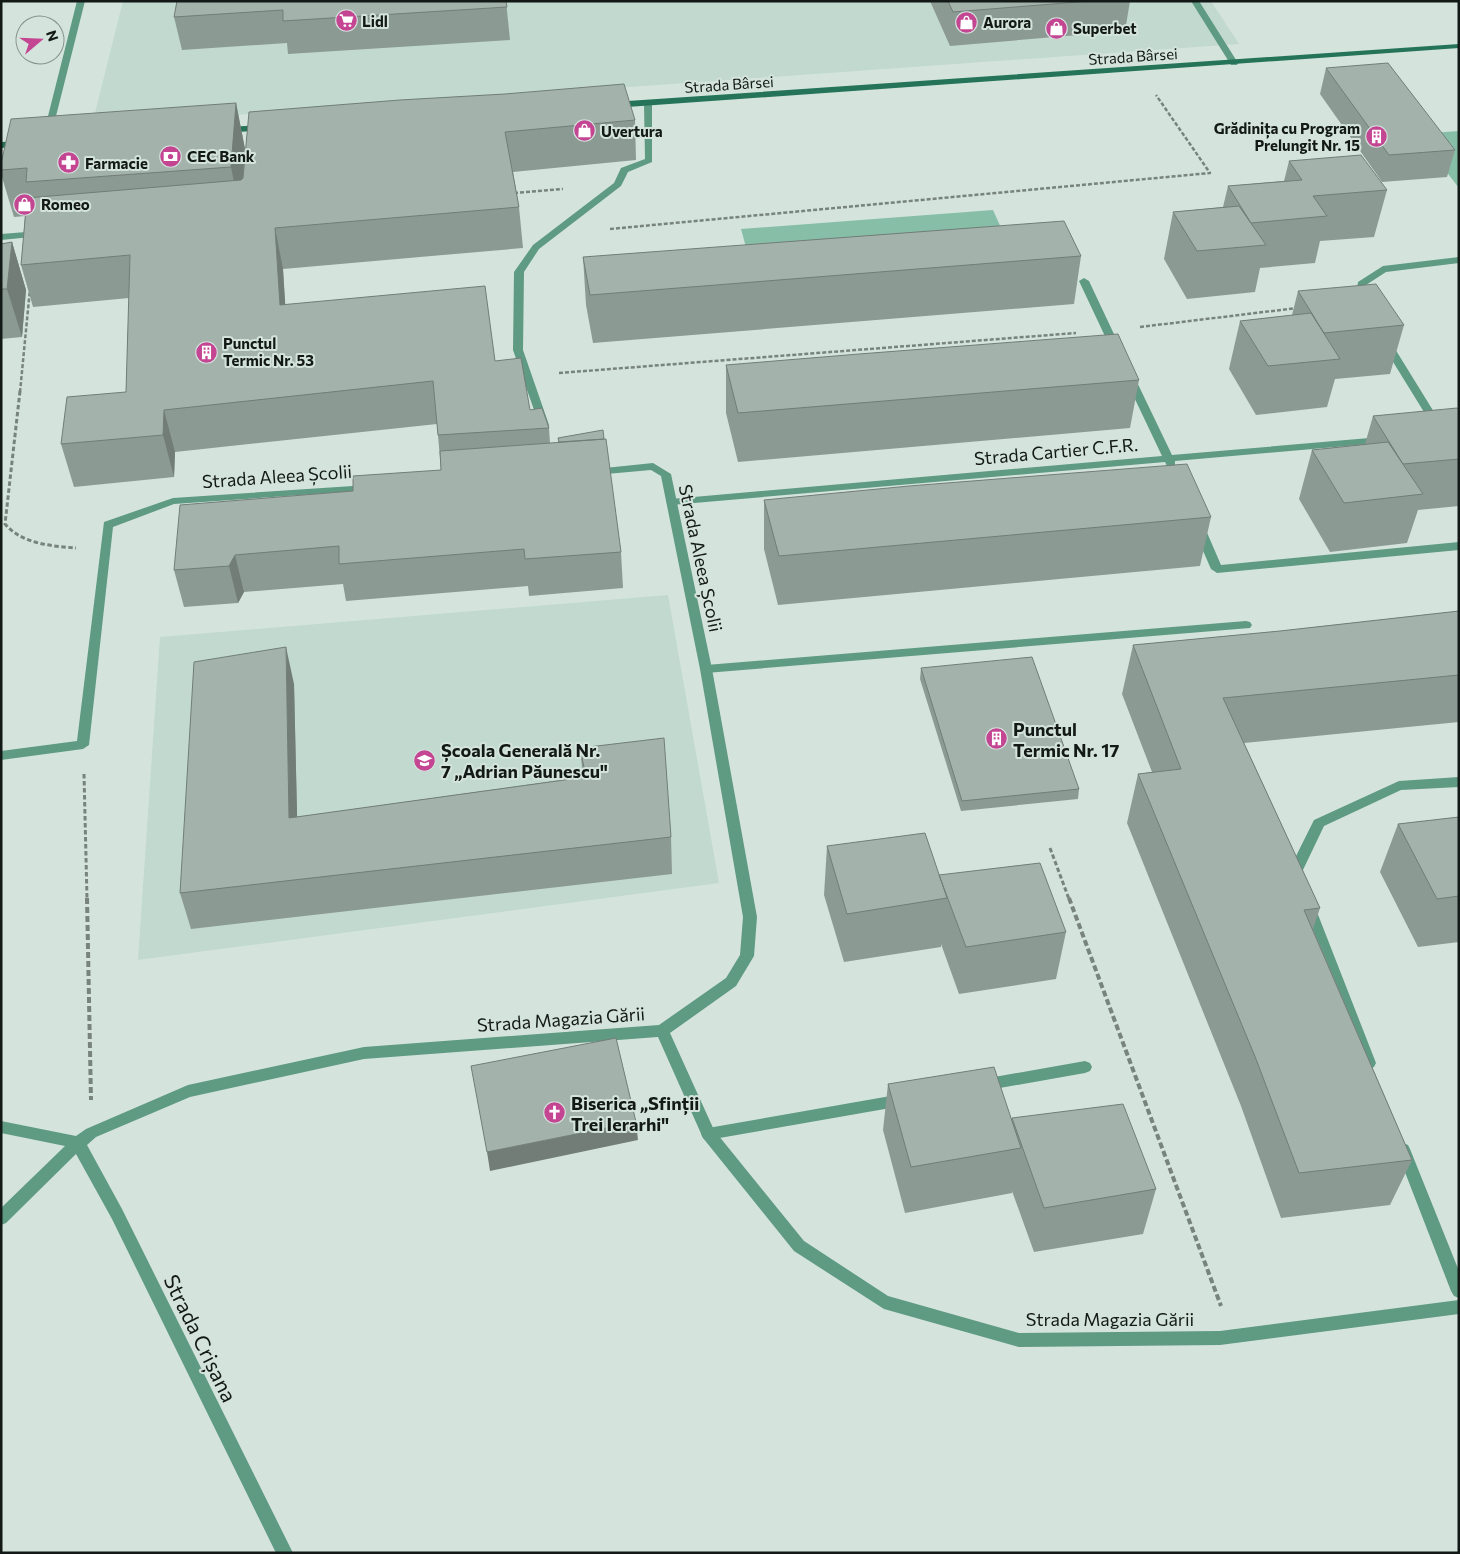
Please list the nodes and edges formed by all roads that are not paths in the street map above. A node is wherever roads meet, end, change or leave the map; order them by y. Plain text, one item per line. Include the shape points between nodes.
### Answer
1 (81, 1) edge
2 (1195, 1) edge
3 (1459, 46) edge
4 (1234, 63) junction
5 (648, 103) junction
6 (599, 106) edge
7 (273, 127) edge
8 (214, 131) edge
9 (46, 142) edge
10 (28, 143) edge
11 (1, 145) edge
12 (50, 234) edge
13 (1, 237) edge
14 (1459, 260) edge
15 (1084, 281) dead end
16 (1365, 309) edge
17 (1381, 334) edge
18 (1434, 436) edge
19 (549, 439) dead end
20 (1394, 439) edge
21 (1168, 459) junction
22 (579, 473) edge
23 (1176, 476) edge
24 (381, 487) edge
25 (671, 502) junction
26 (1195, 518) edge
27 (1459, 546) edge
28 (1246, 625) dead end
29 (706, 669) junction
30 (1, 756) edge
31 (1459, 782) edge
32 (662, 1032) junction
33 (1084, 1067) dead end
34 (1373, 1072) edge
35 (969, 1088) edge
36 (920, 1096) edge
37 (1, 1127) edge
38 (708, 1134) junction
39 (1398, 1136) edge
40 (78, 1143) junction
41 (1, 1218) edge
42 (1459, 1291) edge
43 (1459, 1307) edge
44 (285, 1553) edge

1 - 9 street
2 - 4 street
3 - 4 street, Strada Bârsei
4 - 5 street, Strada Bârsei
5 - 6 street, Strada Bârsei
5 - 19 street via 648,160 624,170 618,184 536,247 519,272 518,350
7 - 8 street via 253,133
10 - 11 street
12 - 13 street
14 - 16 street via 1383,269 1361,284 1360,301
15 - 21 street
17 - 18 street via 1443,435
20 - 21 street, Strada Cartier C.F.R.
21 - 23 street
21 - 25 street, Strada Cartier C.F.R.
22 - 25 street, Strada Aleea Școlii via 653,466 666,474
24 - 30 street, Strada Aleea Școlii via 173,501 108,525 83,745
25 - 29 street, Strada Aleea Școlii
26 - 27 street via 1217,569
28 - 29 street
29 - 32 street, Strada Aleea Școlii via 750,917 747,956 731,982
31 - 34 street via 1399,786 1319,823 1295,872
32 - 38 street, Strada Magazia Gării
32 - 40 street, Strada Magazia Gării via 364,1053 188,1091 92,1133
33 - 35 street
36 - 38 street
37 - 40 street
38 - 43 street, Strada Magazia Gării via 799,1246 884,1302 1020,1340 1233,1337
39 - 42 street
40 - 41 street, Strada Magazia Gării
40 - 44 street, Strada Crișana via 117,1214

